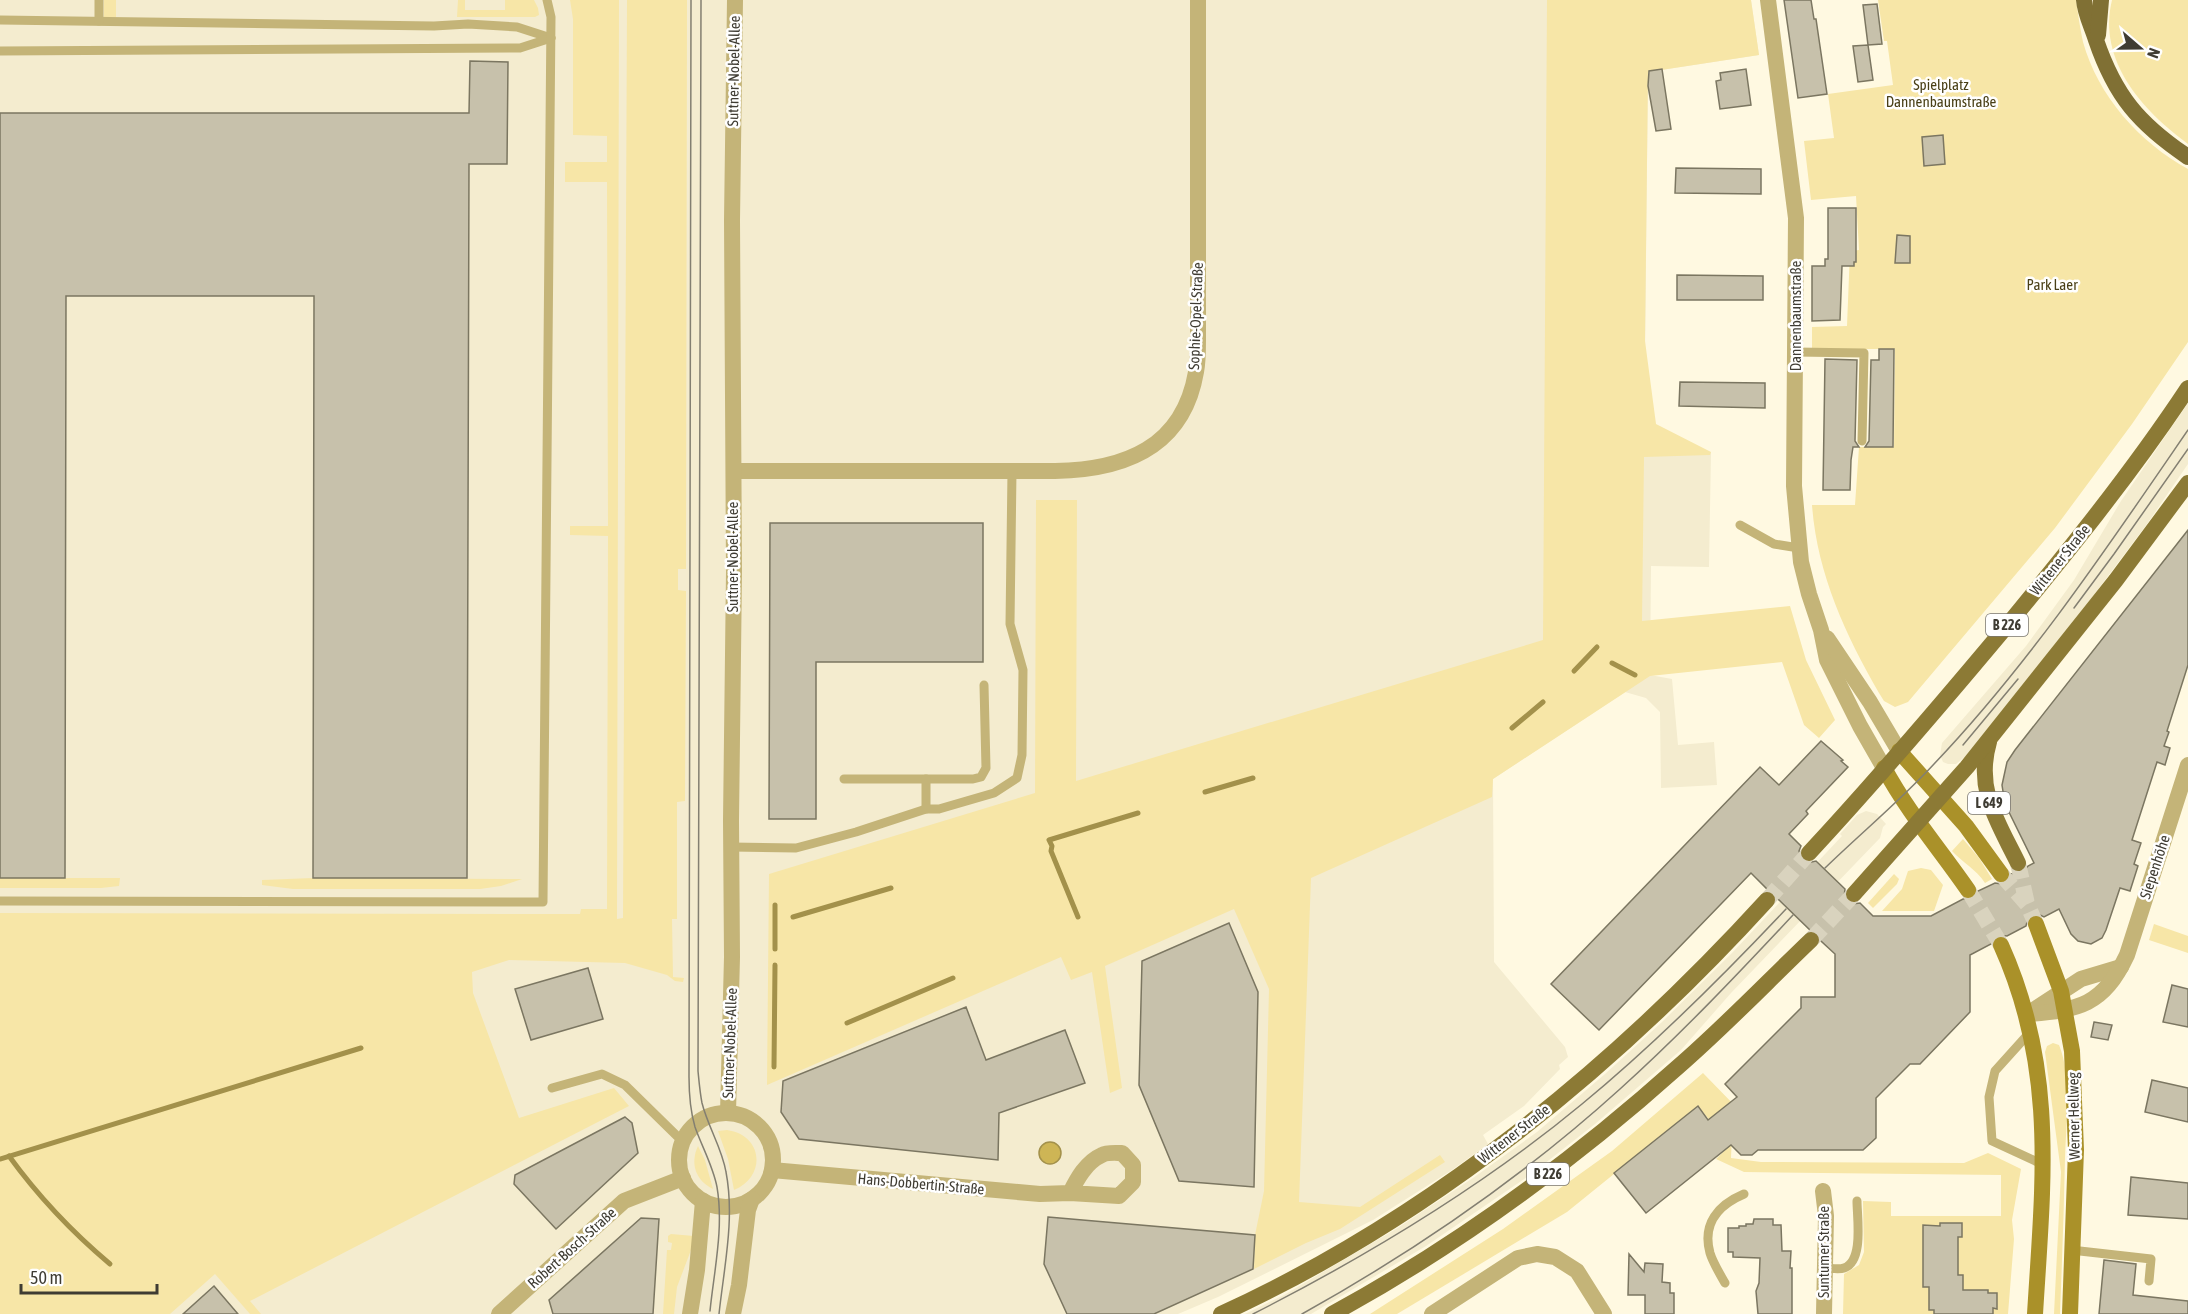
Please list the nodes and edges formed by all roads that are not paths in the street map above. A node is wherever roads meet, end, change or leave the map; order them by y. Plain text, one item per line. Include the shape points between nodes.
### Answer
1 (99, 0) edge
2 (547, 0) edge
3 (735, 0) edge
4 (1198, 0) edge
5 (1768, 0) edge
6 (2084, 0) edge
7 (2101, 0) edge
8 (0, 20) edge
9 (99, 21) junction
10 (551, 38) junction
11 (2098, 45) junction
12 (0, 51) edge
13 (2188, 157) edge
14 (1796, 352) junction
15 (2188, 388) edge
16 (1862, 441) dead end
17 (734, 471) junction
18 (1012, 471) junction
19 (2188, 483) edge
20 (1740, 525) dead end
21 (1799, 548) junction
22 (1821, 630) junction
23 (984, 685) dead end
24 (1990, 737) junction
25 (1899, 751) junction
26 (2188, 765) edge
27 (1884, 768) junction
28 (844, 779) dead end
29 (926, 779) junction
30 (1941, 797) junction
31 (926, 809) junction
32 (1918, 824) junction
33 (731, 848) junction
34 (1809, 853) tunnel mouth
35 (2018, 863) tunnel mouth
36 (2001, 874) tunnel mouth
37 (1968, 890) tunnel mouth
38 (1854, 894) tunnel mouth
39 (1767, 900) tunnel mouth
40 (0, 901) edge
41 (2036, 924) tunnel mouth
42 (1811, 940) tunnel mouth
43 (2001, 945) tunnel mouth
44 (2121, 968) junction
45 (2061, 991) junction
46 (2066, 1011) junction
47 (2027, 1014) junction
48 (2031, 1031) junction
49 (552, 1088) dead end
50 (728, 1113) junction
51 (684, 1139) junction
52 (2044, 1166) junction
53 (772, 1170) junction
54 (683, 1178) junction
55 (1823, 1191) dead end
56 (1070, 1194) dead end
57 (1744, 1194) dead end
58 (752, 1199) junction
59 (703, 1201) junction
60 (1857, 1201) dead end
61 (2071, 1250) junction
62 (1825, 1268) junction
63 (2149, 1281) dead end
64 (1725, 1283) dead end
65 (499, 1314) edge
66 (690, 1314) edge
67 (734, 1314) edge
68 (1221, 1314) edge
69 (1332, 1314) edge
70 (1432, 1314) edge
71 (1604, 1314) edge
72 (1824, 1314) edge
73 (2035, 1314) edge
74 (2070, 1314) edge

1 - 9 lane
2 - 10 lane
3 - 17 street, Suttner-Nobel-Allee
4 - 18 street, Sophie-Opel-Straße via 1198,340 1196,373 1184,409 1163,438 1134,458 1100,469
5 - 14 street, Dannenbaumstraße via 1796,218
6 - 11 highway
7 - 11 highway
8 - 9 lane
9 - 10 lane via 468,24 517,27
10 - 12 lane via 520,48
10 - 40 lane via 543,902
11 - 13 highway via 2107,71 2130,108
14 - 16 lane via 1864,353
14 - 21 street, Dannenbaumstraße via 1794,486
15 - 25 main road, Wittener Straße / B 226 via 2081,534
17 - 18 street, Sophie-Opel-Straße
17 - 33 street, Suttner-Nobel-Allee
18 - 31 lane via 1010,624 1023,670 1022,755 1017,778 994,793
19 - 24 main road
20 - 21 lane via 1774,544
21 - 22 street, Dannenbaumstraße
22 - 25 street, Dannenbaumstraße
22 - 27 street, Dannenbaumstraße via 1827,660
23 - 29 lane via 986,768 981,777
24 - 30 main road
24 - 35 main road, L 649 via 1984,760 1986,791
25 - 27 main road, Wittener Straße / B 226
25 - 30 main road, L 649
26 - 44 street, Siepenhöhe
27 - 32 main road
27 - 34 main road, Wittener Straße / B 226
28 - 29 lane
29 - 31 lane
30 - 32 main road
30 - 36 main road, L 649
31 - 33 lane via 796,848
32 - 37 main road
32 - 38 main road
33 - 50 street, Suttner-Nobel-Allee
39 - 68 main road, Wittener Straße via 1642,1027 1520,1130 1451,1181 1361,1238
41 - 45 main road, Werner Hellweg
42 - 69 main road, B 226 via 1680,1066 1533,1186 1443,1248
43 - 47 main road, Werner Hellweg
44 - 45 street via 2081,979
44 - 46 street, Siepenhöhe via 2097,997
45 - 46 main road, Werner Hellweg
45 - 47 street
46 - 47 street, Siepenhöhe
46 - 61 main road, Werner Hellweg via 2075,1080
47 - 48 main road, Werner Hellweg
48 - 52 main road, Werner Hellweg via 2041,1096
48 - 52 lane via 1995,1071 1989,1097 1992,1141
49 - 51 lane via 602,1074 626,1085
50 - 51 street, Suttner-Nobel-Allee via 707,1117
50 - 53 street, Suttner-Nobel-Allee via 747,1118 765,1134
51 - 54 street via 680,1154
52 - 73 main road, Werner Hellweg
53 - 56 street, Hans-Dobbertin-Straße
53 - 58 street via 765,1187
54 - 59 street
54 - 65 street, Robert-Bosch-Straße via 624,1201
55 - 62 street, Suntumer Straße
57 - 64 lane via 1728,1200 1710,1223 1710,1255
58 - 59 street via 730,1207
58 - 67 street
59 - 66 street
60 - 62 lane via 1854,1260 1844,1269
61 - 63 lane via 2151,1259
61 - 74 main road, Werner Hellweg
62 - 72 street, Suntumer Straße
70 - 71 street via 1518,1258 1537,1254 1555,1257 1577,1271

